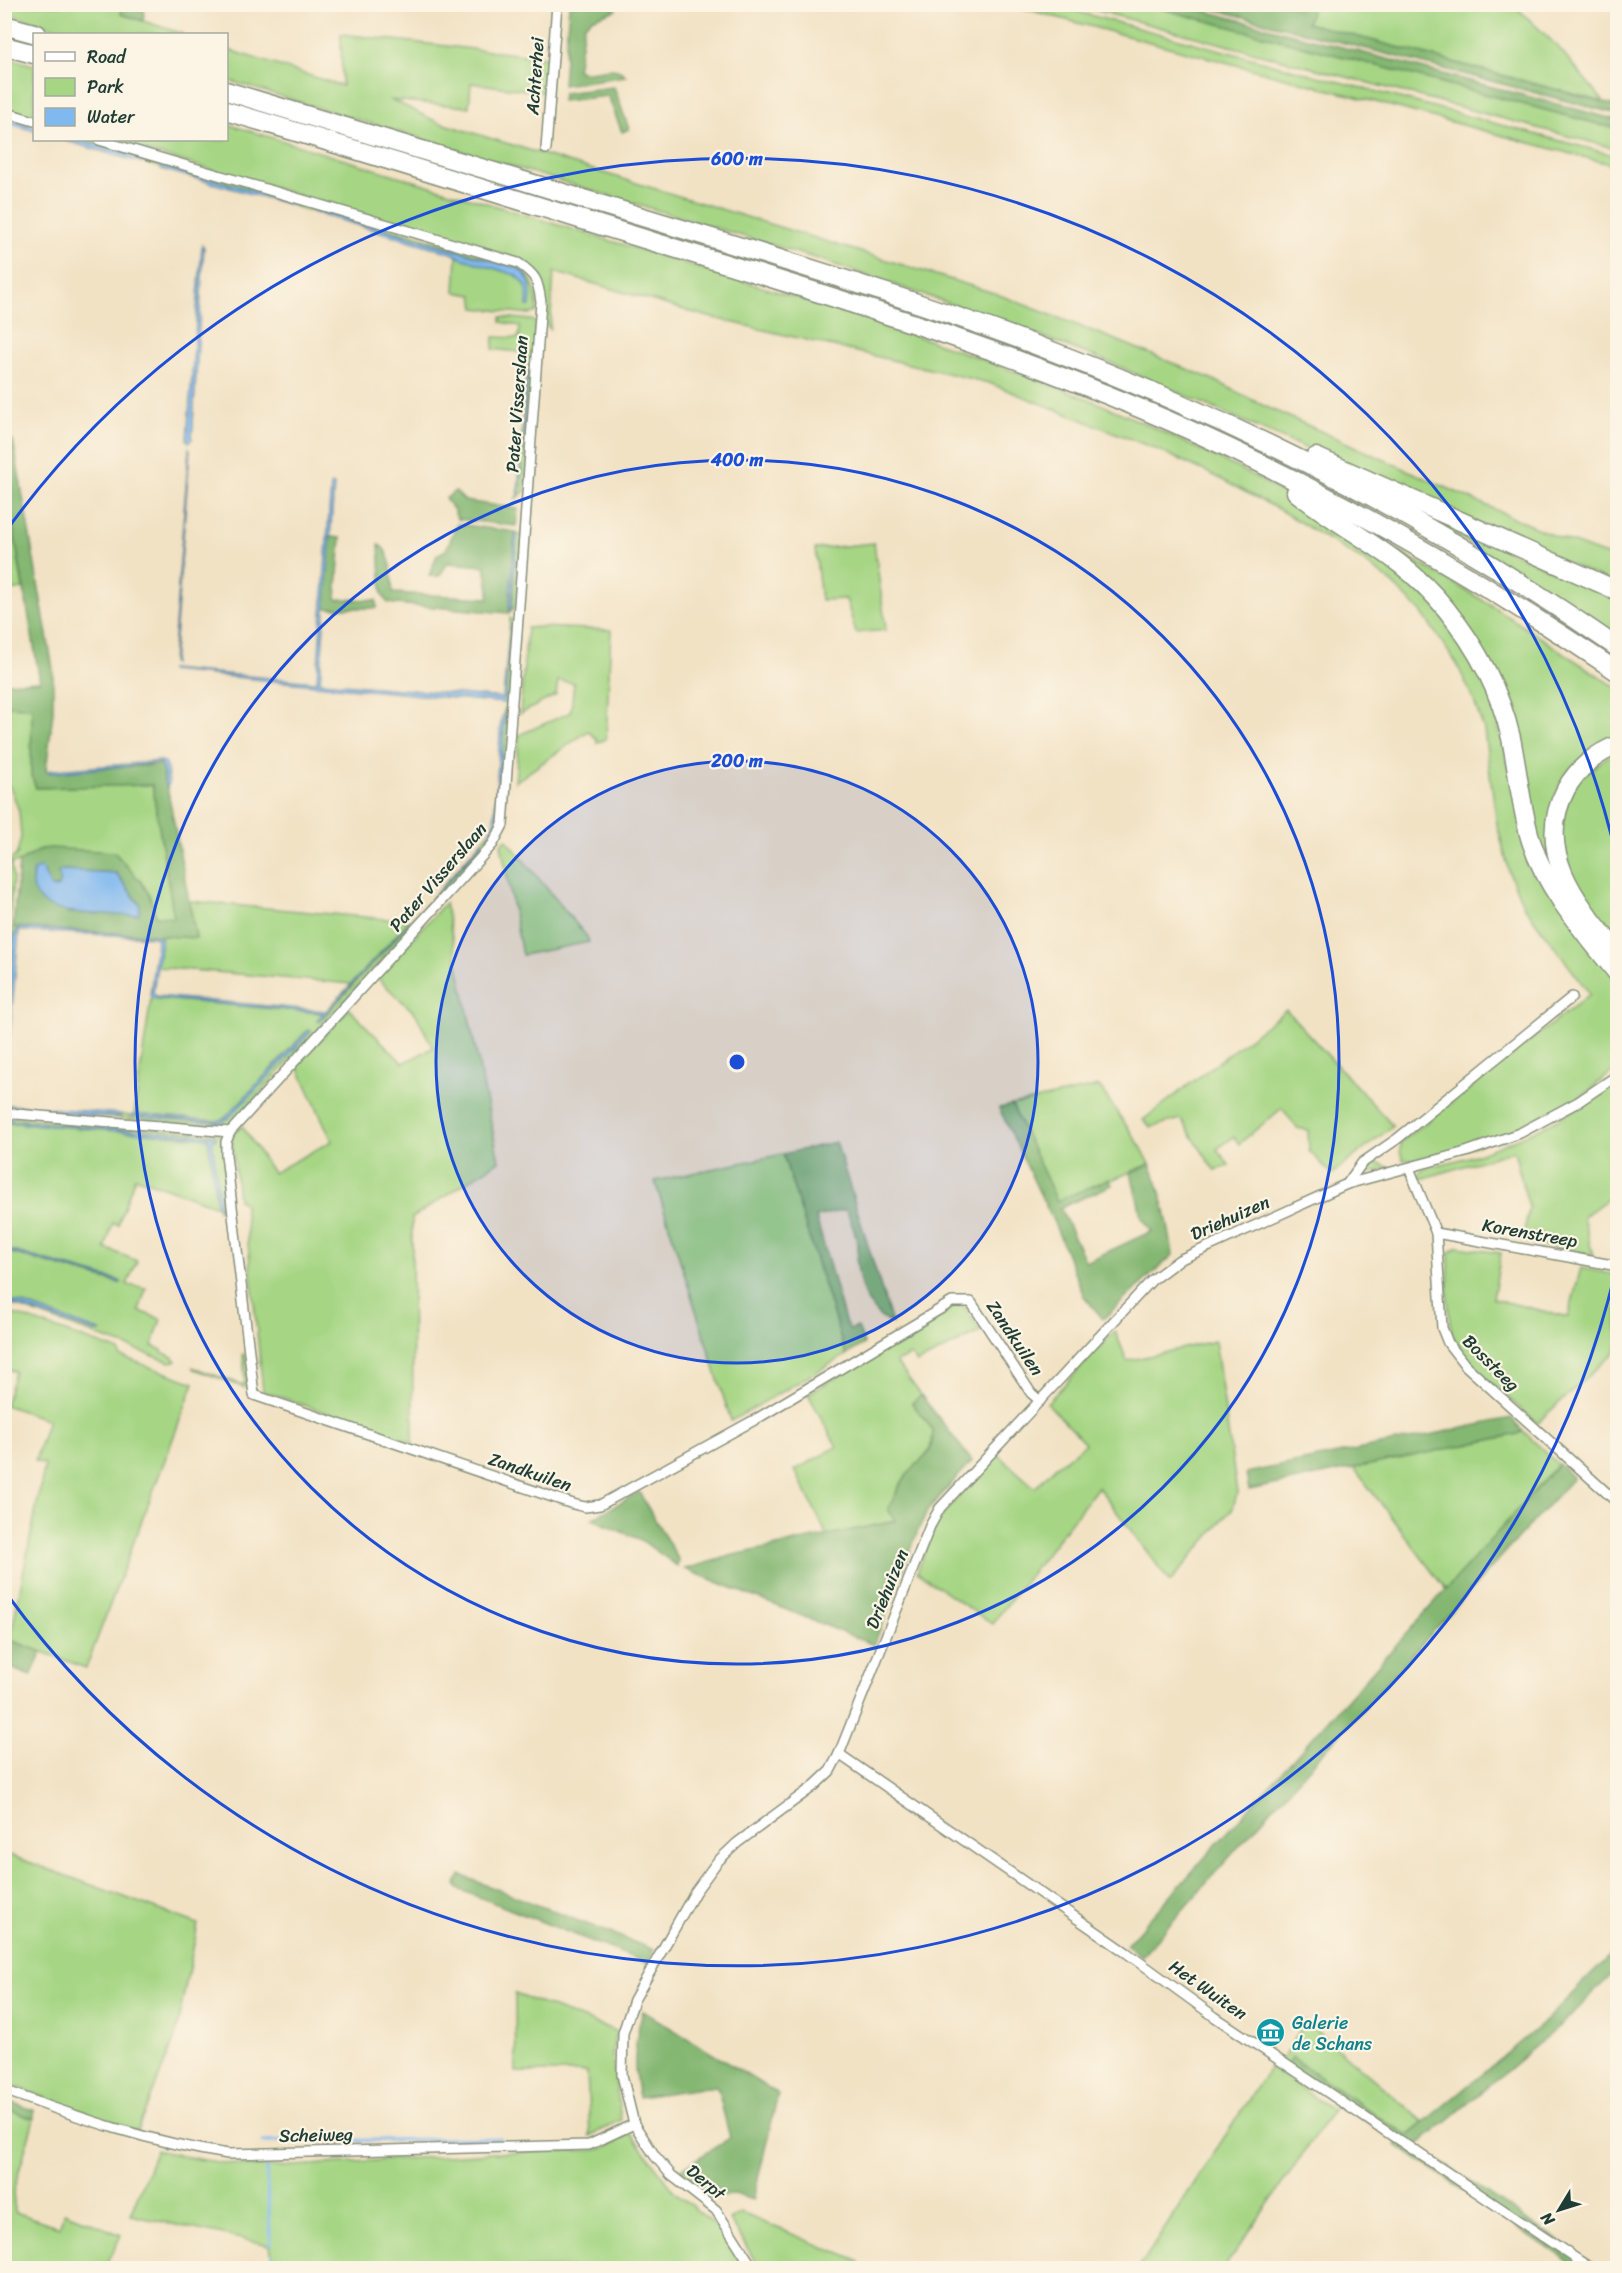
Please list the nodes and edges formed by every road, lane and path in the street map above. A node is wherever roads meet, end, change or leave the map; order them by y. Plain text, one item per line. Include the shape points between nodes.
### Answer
1 (557, 4) edge
2 (4, 25) edge
3 (33, 33) edge
4 (4, 46) edge
5 (33, 54) edge
6 (228, 92) edge
7 (4, 112) edge
8 (228, 112) edge
9 (33, 121) edge
10 (102, 141) edge
11 (546, 149) dead end
12 (1236, 429) junction
13 (1257, 461) junction
14 (1617, 591) edge
15 (1617, 648) edge
16 (1617, 672) edge
17 (1617, 745) edge
18 (1617, 953) edge
19 (1617, 974) edge
20 (1572, 997) dead end
21 (1617, 1075) edge
22 (4, 1113) edge
23 (230, 1132) junction
24 (1409, 1168) junction
25 (1347, 1185) junction
26 (1436, 1233) junction
27 (1617, 1266) edge
28 (1040, 1401) junction
29 (1617, 1503) edge
30 (839, 1754) junction
31 (4, 2090) edge
32 (634, 2124) junction
33 (753, 2268) edge
34 (1590, 2268) edge

1 - 11 street, Achterhei
2 - 3 highway
4 - 5 highway
6 - 12 highway via 867,286 1047,349
7 - 9 street
8 - 13 highway via 932,329 1096,390
10 - 23 street, Pater Visserslaan via 518,263 538,282 541,302 503,825 493,844
12 - 14 highway via 1287,444
12 - 15 highway via 1460,547 1557,605
13 - 16 highway via 1448,564
13 - 19 highway via 1306,500 1404,566 1436,596 1460,627 1484,666 1504,714 1531,841 1541,864 1561,900
17 - 18 highway via 1587,763 1570,783 1558,811 1555,836 1567,884
20 - 25 street, Driehuizen via 1362,1163
21 - 24 street, Driehuizen via 1578,1102 1520,1133
22 - 23 street
23 - 28 street, Zandkuilen via 226,1155 254,1395 573,1504 600,1505 758,1418 952,1302 971,1302
24 - 25 street, Driehuizen
24 - 26 street, Bossteeg
25 - 28 street, Driehuizen via 1179,1260 1152,1280
26 - 27 street, Korenstreep
26 - 29 street, Bossteeg via 1442,1328 1456,1356
28 - 30 street, Driehuizen via 950,1495 930,1526
30 - 32 street, Driehuizen via 830,1771 814,1786 717,1862 634,2000 621,2058
30 - 34 street, Het Wuiten via 1215,2017
31 - 32 street, Scheiweg via 141,2137 228,2154 589,2145
32 - 33 street, Derpt via 671,2175 716,2210

